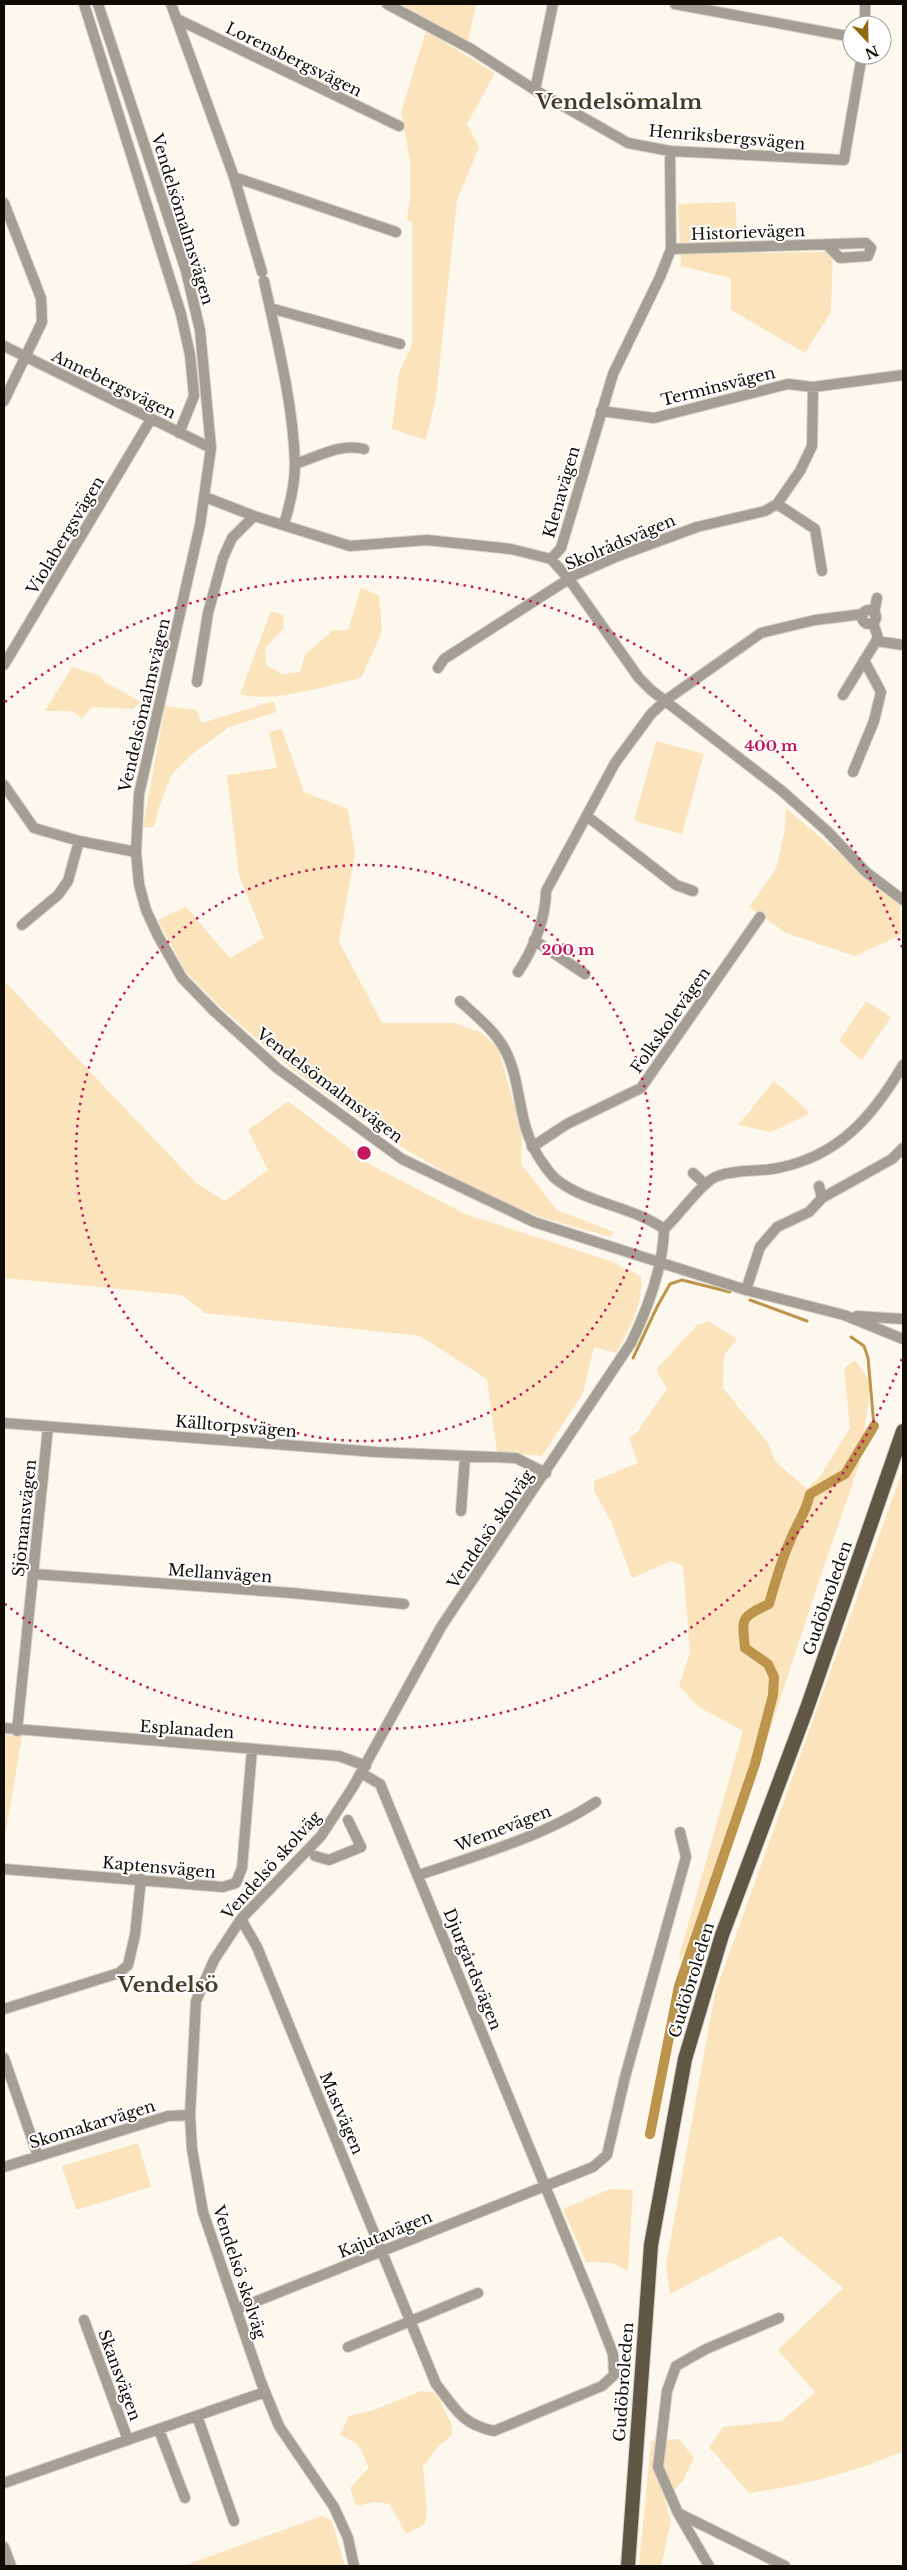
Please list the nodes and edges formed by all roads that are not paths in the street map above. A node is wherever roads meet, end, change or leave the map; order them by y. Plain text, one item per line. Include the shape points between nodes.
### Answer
1 (84, 4) edge
2 (98, 4) edge
3 (171, 4) edge
4 (387, 4) edge
5 (553, 4) edge
6 (675, 4) edge
7 (177, 19) junction
8 (842, 36) edge
9 (860, 65) edge
10 (535, 90) junction
11 (399, 126) dead end
12 (670, 151) junction
13 (234, 177) junction
14 (4, 203) edge
15 (396, 232) dead end
16 (826, 244) dead end
17 (671, 249) junction
18 (270, 308) junction
19 (400, 344) dead end
20 (4, 346) edge
21 (26, 358) junction
22 (903, 375) edge
23 (813, 387) junction
24 (4, 401) edge
25 (601, 410) junction
26 (151, 419) junction
27 (179, 432) junction
28 (211, 448) junction
29 (364, 449) dead end
30 (295, 464) junction
31 (205, 497) junction
32 (777, 504) junction
33 (254, 516) junction
34 (284, 524) junction
35 (552, 559) junction
36 (822, 571) dead end
37 (569, 579) junction
38 (877, 598) dead end
39 (874, 617) junction
40 (876, 641) junction
41 (903, 645) edge
42 (864, 660) junction
43 (4, 666) edge
44 (438, 668) dead end
45 (197, 682) dead end
46 (843, 696) dead end
47 (666, 700) junction
48 (853, 772) dead end
49 (4, 785) edge
50 (588, 817) junction
51 (79, 841) junction
52 (136, 852) junction
53 (693, 891) dead end
54 (903, 900) edge
55 (760, 917) dead end
56 (22, 925) dead end
57 (534, 940) junction
58 (518, 972) dead end
59 (585, 974) dead end
60 (460, 1001) dead end
61 (903, 1065) edge
62 (532, 1147) junction
63 (903, 1148) edge
64 (693, 1173) dead end
65 (705, 1184) junction
66 (819, 1186) dead end
67 (822, 1198) junction
68 (664, 1229) junction
69 (660, 1262) junction
70 (746, 1290) junction
71 (844, 1315) junction
72 (903, 1319) edge
73 (903, 1339) edge
74 (4, 1423) edge
75 (48, 1427) junction
76 (903, 1431) edge
77 (465, 1457) junction
78 (546, 1473) junction
79 (462, 1511) dead end
80 (34, 1574) junction
81 (404, 1604) dead end
82 (4, 1728) edge
83 (17, 1731) junction
84 (252, 1749) junction
85 (363, 1770) junction
86 (596, 1802) dead end
87 (348, 1820) dead end
88 (680, 1832) dead end
89 (315, 1856) dead end
90 (4, 1869) edge
91 (419, 1875) junction
92 (141, 1880) junction
93 (241, 1919) junction
94 (4, 2009) edge
95 (4, 2058) edge
96 (190, 2115) junction
97 (38, 2156) junction
98 (4, 2168) edge
99 (544, 2186) junction
100 (383, 2250) junction
101 (478, 2293) dead end
102 (241, 2307) junction
103 (779, 2318) dead end
104 (84, 2320) dead end
105 (411, 2320) junction
106 (348, 2347) dead end
107 (613, 2354) joint
108 (265, 2392) junction
109 (197, 2416) junction
110 (159, 2430) junction
111 (128, 2440) junction
112 (4, 2483) edge
113 (185, 2498) dead end
114 (678, 2513) junction
115 (234, 2521) dead end
116 (4, 2546) edge
117 (11, 2566) edge
118 (354, 2566) edge
119 (628, 2566) edge
120 (709, 2566) edge
121 (785, 2566) edge

1 - 27 street via 181,314 194,396
2 - 28 street, Vendelsömalmsvägen via 186,271 200,330
3 - 7 street
4 - 10 street, Henriksbergsvägen via 471,49
5 - 10 street
6 - 8 street
7 - 11 street, Lorensbergsvägen
7 - 13 street
9 - 12 street, Henriksbergsvägen via 844,160
10 - 12 street, Henriksbergsvägen via 628,143
12 - 17 street, Klenavägen
13 - 15 street
13 - 18 street
14 - 21 street via 41,298 42,322
16 - 17 street, Historievägen
17 - 25 street, Klenavägen via 613,374
18 - 19 street
18 - 30 street via 288,402
20 - 21 street, Annebergsvägen
21 - 24 street
21 - 26 street, Annebergsvägen
22 - 23 street, Terminsvägen
23 - 25 street, Terminsvägen via 788,384 654,418
23 - 32 street via 812,446 800,471
25 - 35 street, Klenavägen via 561,548
26 - 27 street, Annebergsvägen
26 - 43 street, Violabergsvägen
27 - 28 street, Annebergsvägen
28 - 31 street, Vendelsömalmsvägen
29 - 30 street via 350,446
30 - 34 street
31 - 33 street, Klenavägen
31 - 52 street, Vendelsömalmsvägen via 139,794
32 - 36 street via 815,529
32 - 37 street, Skolrådsvägen via 765,511 697,527 618,556
33 - 34 street, Klenavägen
33 - 45 street via 232,538 224,558 208,613
34 - 35 street, Klenavägen via 350,546 427,540 511,549
35 - 37 street
37 - 44 street, Skolrådsvägen via 444,659
37 - 47 street via 639,678
38 - 39 street
39 - 40 street
39 - 47 street via 868,610 863,614 814,620 761,633
40 - 41 street
40 - 42 street
42 - 46 street
42 - 48 street via 881,692 874,721
47 - 50 street via 651,714 615,764
47 - 54 street via 782,791 866,872
49 - 51 street via 34,828
50 - 53 street via 676,885
50 - 57 street via 546,891 546,903
51 - 52 street
51 - 56 street via 68,881 58,895
52 - 69 street, Vendelsömalmsvägen via 146,910 182,978 277,1068 402,1159 534,1222
55 - 62 street, Folkskolevägen via 641,1088 567,1124
57 - 58 street via 532,952
57 - 59 street
60 - 62 street via 504,1048
61 - 65 street via 870,1115 833,1146 796,1164 718,1176
62 - 68 street via 556,1180 649,1218
63 - 67 street via 892,1159
64 - 65 street
65 - 68 street
66 - 67 street
67 - 70 street via 809,1212 777,1227 760,1247
68 - 69 street, Vendelsö skolväg via 664,1250
69 - 70 street, Vendelsömalmsvägen
69 - 78 street, Vendelsö skolväg via 644,1316 631,1343
70 - 71 street, Vendelsömalmsvägen
71 - 72 street, Vendelsömalmsvägen
71 - 73 street, Vendelsömalmsvägen
74 - 75 street, Källtorpsvägen
75 - 77 street, Källtorpsvägen
75 - 80 street, Sjömansvägen
76 - 119 main road, Gudöbroleden via 807,1708 722,1935 685,2059 650,2245
77 - 78 street, Källtorpsvägen via 516,1458
77 - 79 street
78 - 85 street, Vendelsö skolväg via 441,1628
80 - 81 street, Mellanvägen
80 - 83 street, Sjömansvägen
82 - 83 street, Esplanaden
83 - 84 street, Esplanaden
84 - 85 street, Esplanaden via 339,1756
84 - 92 street, Kaptensvägen via 242,1868 236,1883 223,1887
85 - 91 street, Djurgårdsvägen via 380,1784
85 - 93 street, Vendelsö skolväg via 321,1836
86 - 91 street, Wemevägen via 550,1826
87 - 89 street via 361,1847 329,1860
88 - 99 street via 686,1857 625,2077 607,2155 593,2167
90 - 92 street, Kaptensvägen
91 - 99 street, Djurgårdsvägen
92 - 94 street via 128,1965 119,1973
93 - 96 street, Vendelsö skolväg via 214,1960 196,2001
93 - 100 street, Mastvägen via 257,1947
95 - 97 street
96 - 97 street, Skomakarvägen via 168,2116
96 - 102 street, Vendelsö skolväg via 192,2149 203,2212
97 - 98 street, Skomakarvägen
99 - 100 street, Kajutavägen
99 - 107 street, Djurgårdsvägen
100 - 102 street, Kajutavägen
100 - 105 street, Mastvägen
101 - 105 street
102 - 108 street, Vendelsö skolväg
103 - 114 street via 706,2348 676,2366 667,2392 658,2467
104 - 111 street, Skansvägen
105 - 106 street
105 - 107 street, Mastvägen via 436,2384 462,2417 475,2427 494,2431 602,2386 614,2375
108 - 109 street, Skansvägen
108 - 118 street, Vendelsö skolväg via 279,2426 334,2507 348,2538
109 - 110 street, Skansvägen
109 - 115 street
110 - 111 street, Skansvägen
110 - 113 street, Skansvägen
111 - 112 street, Skansvägen
114 - 120 street
114 - 121 street
116 - 117 street

